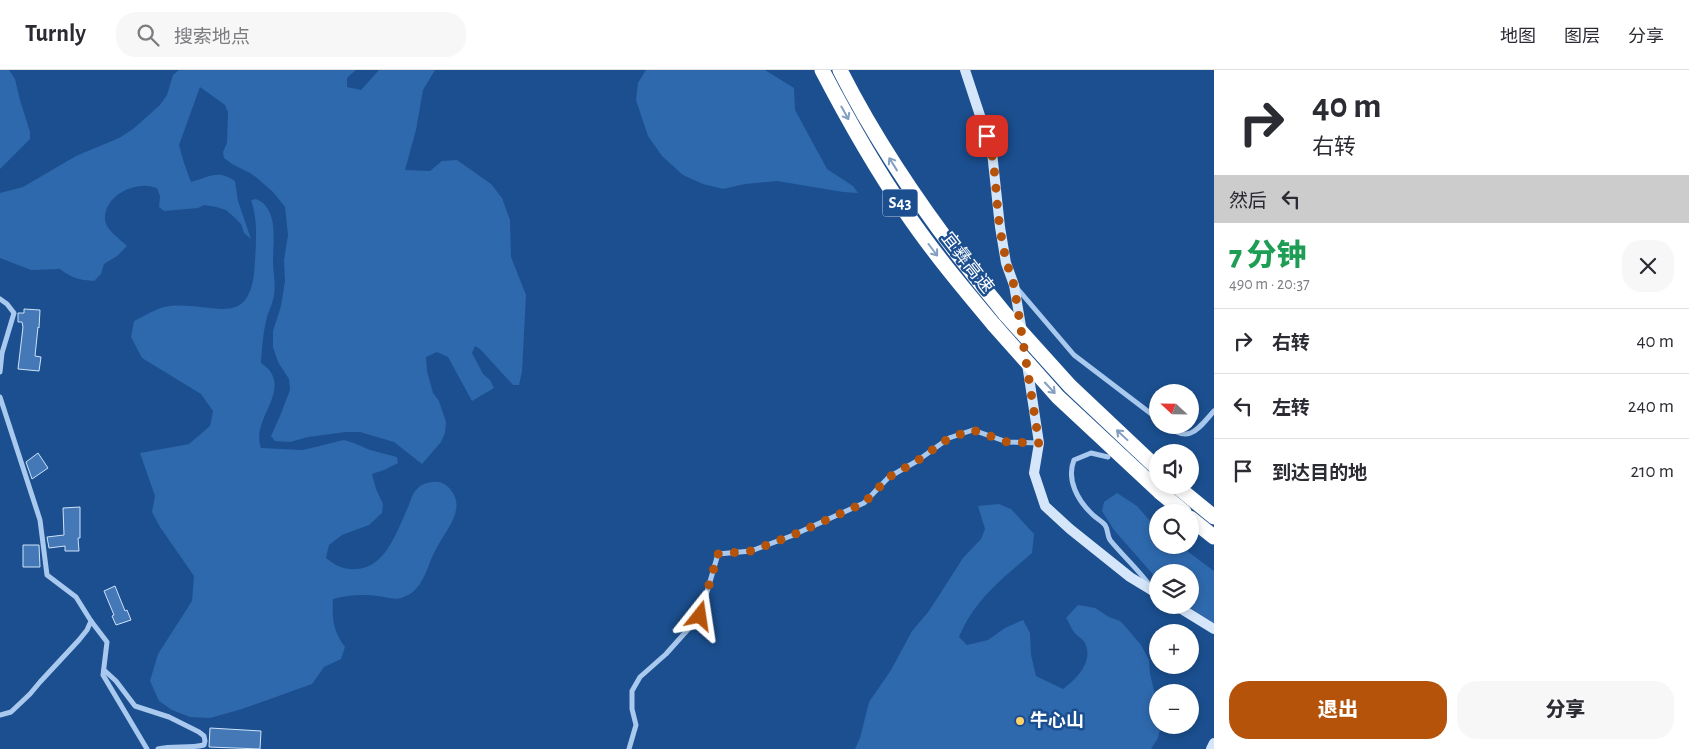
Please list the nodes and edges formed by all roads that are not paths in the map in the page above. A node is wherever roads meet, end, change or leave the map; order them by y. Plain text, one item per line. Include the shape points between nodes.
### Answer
1 (822, 70) edge
2 (840, 70) edge
3 (965, 70) edge
4 (1014, 285) junction
5 (0, 299) edge
6 (0, 372) edge
7 (0, 397) edge
8 (1214, 411) edge
9 (1149, 412) edge
10 (1199, 426) edge
11 (1039, 443) junction
12 (1108, 457) dead end
13 (1149, 461) edge
14 (1186, 494) edge
15 (1174, 504) edge
16 (1214, 517) edge
17 (1199, 525) edge
18 (1214, 537) edge
19 (1149, 584) edge
20 (1149, 589) edge
21 (1189, 614) edge
22 (91, 621) junction
23 (1214, 630) edge
24 (104, 670) junction
25 (0, 715) edge
26 (1214, 744) edge
27 (147, 749) edge
28 (158, 749) edge
29 (629, 749) edge
30 (1211, 749) edge

1 -> 15 highway, 宜彝高速 / S43, bridge via 905,211 963,288 1058,397
13 -> 2 highway, 宜彝高速 / S43, bridge via 1070,386 975,279 918,203
3 - 4 main road via 992,152 1000,227 1006,263
4 - 9 street via 1074,355
4 - 11 main road
5 - 6 street via 14,313
7 - 22 street via 40,520 47,575 76,597
8 - 10 street
11 - 20 main road via 1034,473 1045,506
11 - 29 street via 1007,442 973,430 949,438 889,477 864,503 751,551 718,554 700,616 640,677 632,691 636,725
12 - 19 street via 1091,453 1074,460 1071,481 1091,514 1105,526 1109,538
14 - 16 highway
17 - 18 highway
21 - 23 main road
22 - 24 street via 107,642
22 - 25 street via 79,640 30,694 11,712
24 - 27 street via 103,675
24 - 28 street via 136,706 161,713 204,736 204,744 195,747
26 - 30 main road

